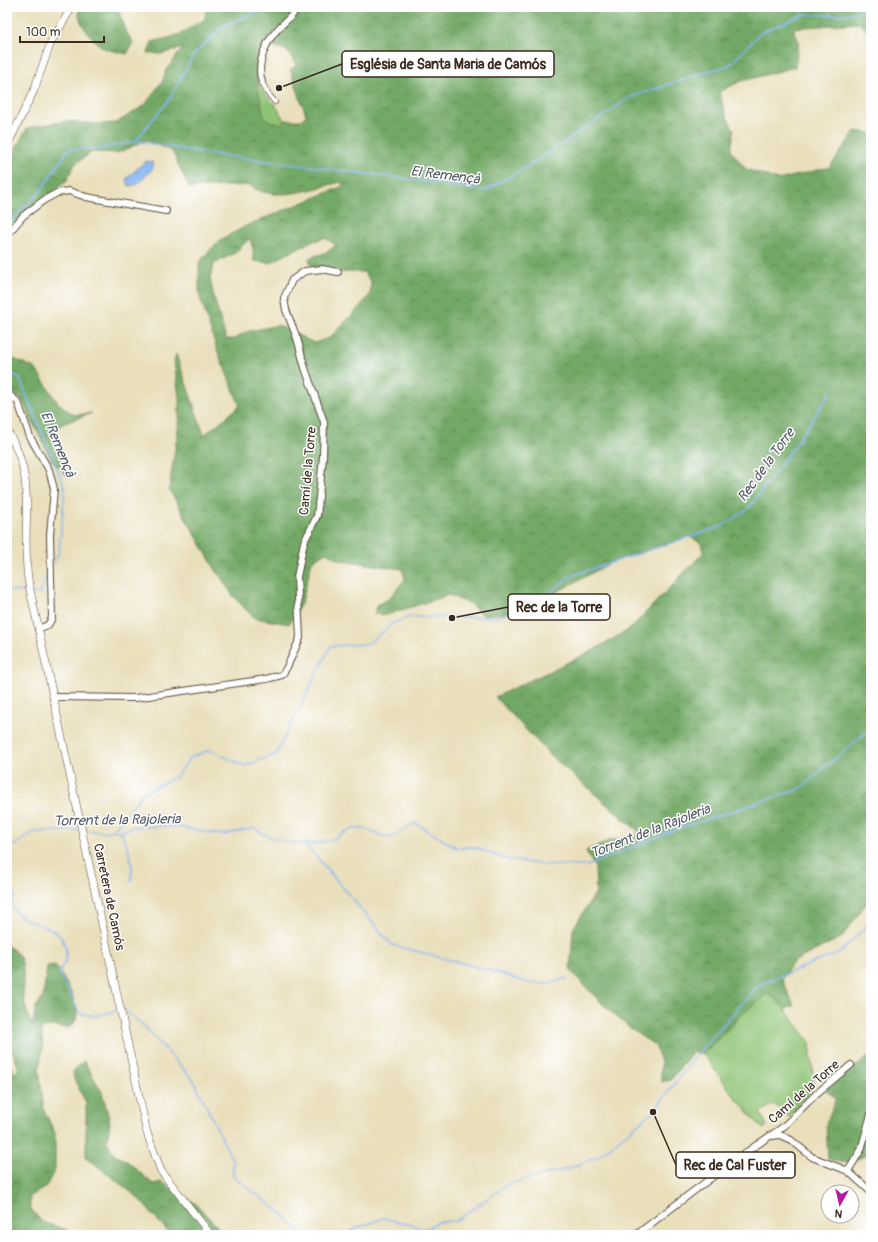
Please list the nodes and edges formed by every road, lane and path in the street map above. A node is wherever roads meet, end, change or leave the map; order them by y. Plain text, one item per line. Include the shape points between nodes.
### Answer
1 (72, 7) edge
2 (293, 7) edge
3 (299, 7) edge
4 (326, 7) edge
5 (262, 82) joint
6 (275, 102) dead end
7 (10, 130) edge
8 (7, 146) edge
9 (166, 212) dead end
10 (7, 235) edge
11 (338, 272) dead end
12 (7, 392) edge
13 (7, 431) edge
14 (38, 625) junction
15 (53, 697) junction
16 (851, 1065) dead end
17 (871, 1114) edge
18 (770, 1136) junction
19 (848, 1171) junction
20 (871, 1192) edge
21 (211, 1235) edge
22 (636, 1235) edge

1 - 7 street via 51,42 38,80
2 - 5 street via 293,14 276,31 264,51 259,74
3 - 4 street
5 - 6 street
7 - 8 street
9 - 10 street via 86,197 69,191 57,193 44,200 23,216
11 - 15 street, Camí de la Torre via 305,271 292,280 284,298 324,422 317,516 304,542 297,577 300,638 282,675 266,680 135,698
12 - 14 street via 18,402 30,437 53,482 50,528 52,618 48,625
13 - 14 street, Carretera de Camós via 19,452 26,475 25,553
14 - 15 street, Carretera de Camós
15 - 21 street, Carretera de Camós via 151,1145 161,1171
16 - 18 street, Camí de la Torre via 816,1094 784,1127
17 - 19 street via 861,1150
18 - 19 street via 780,1135 791,1140 812,1157
18 - 22 street, Camí de la Torre
19 - 20 street

